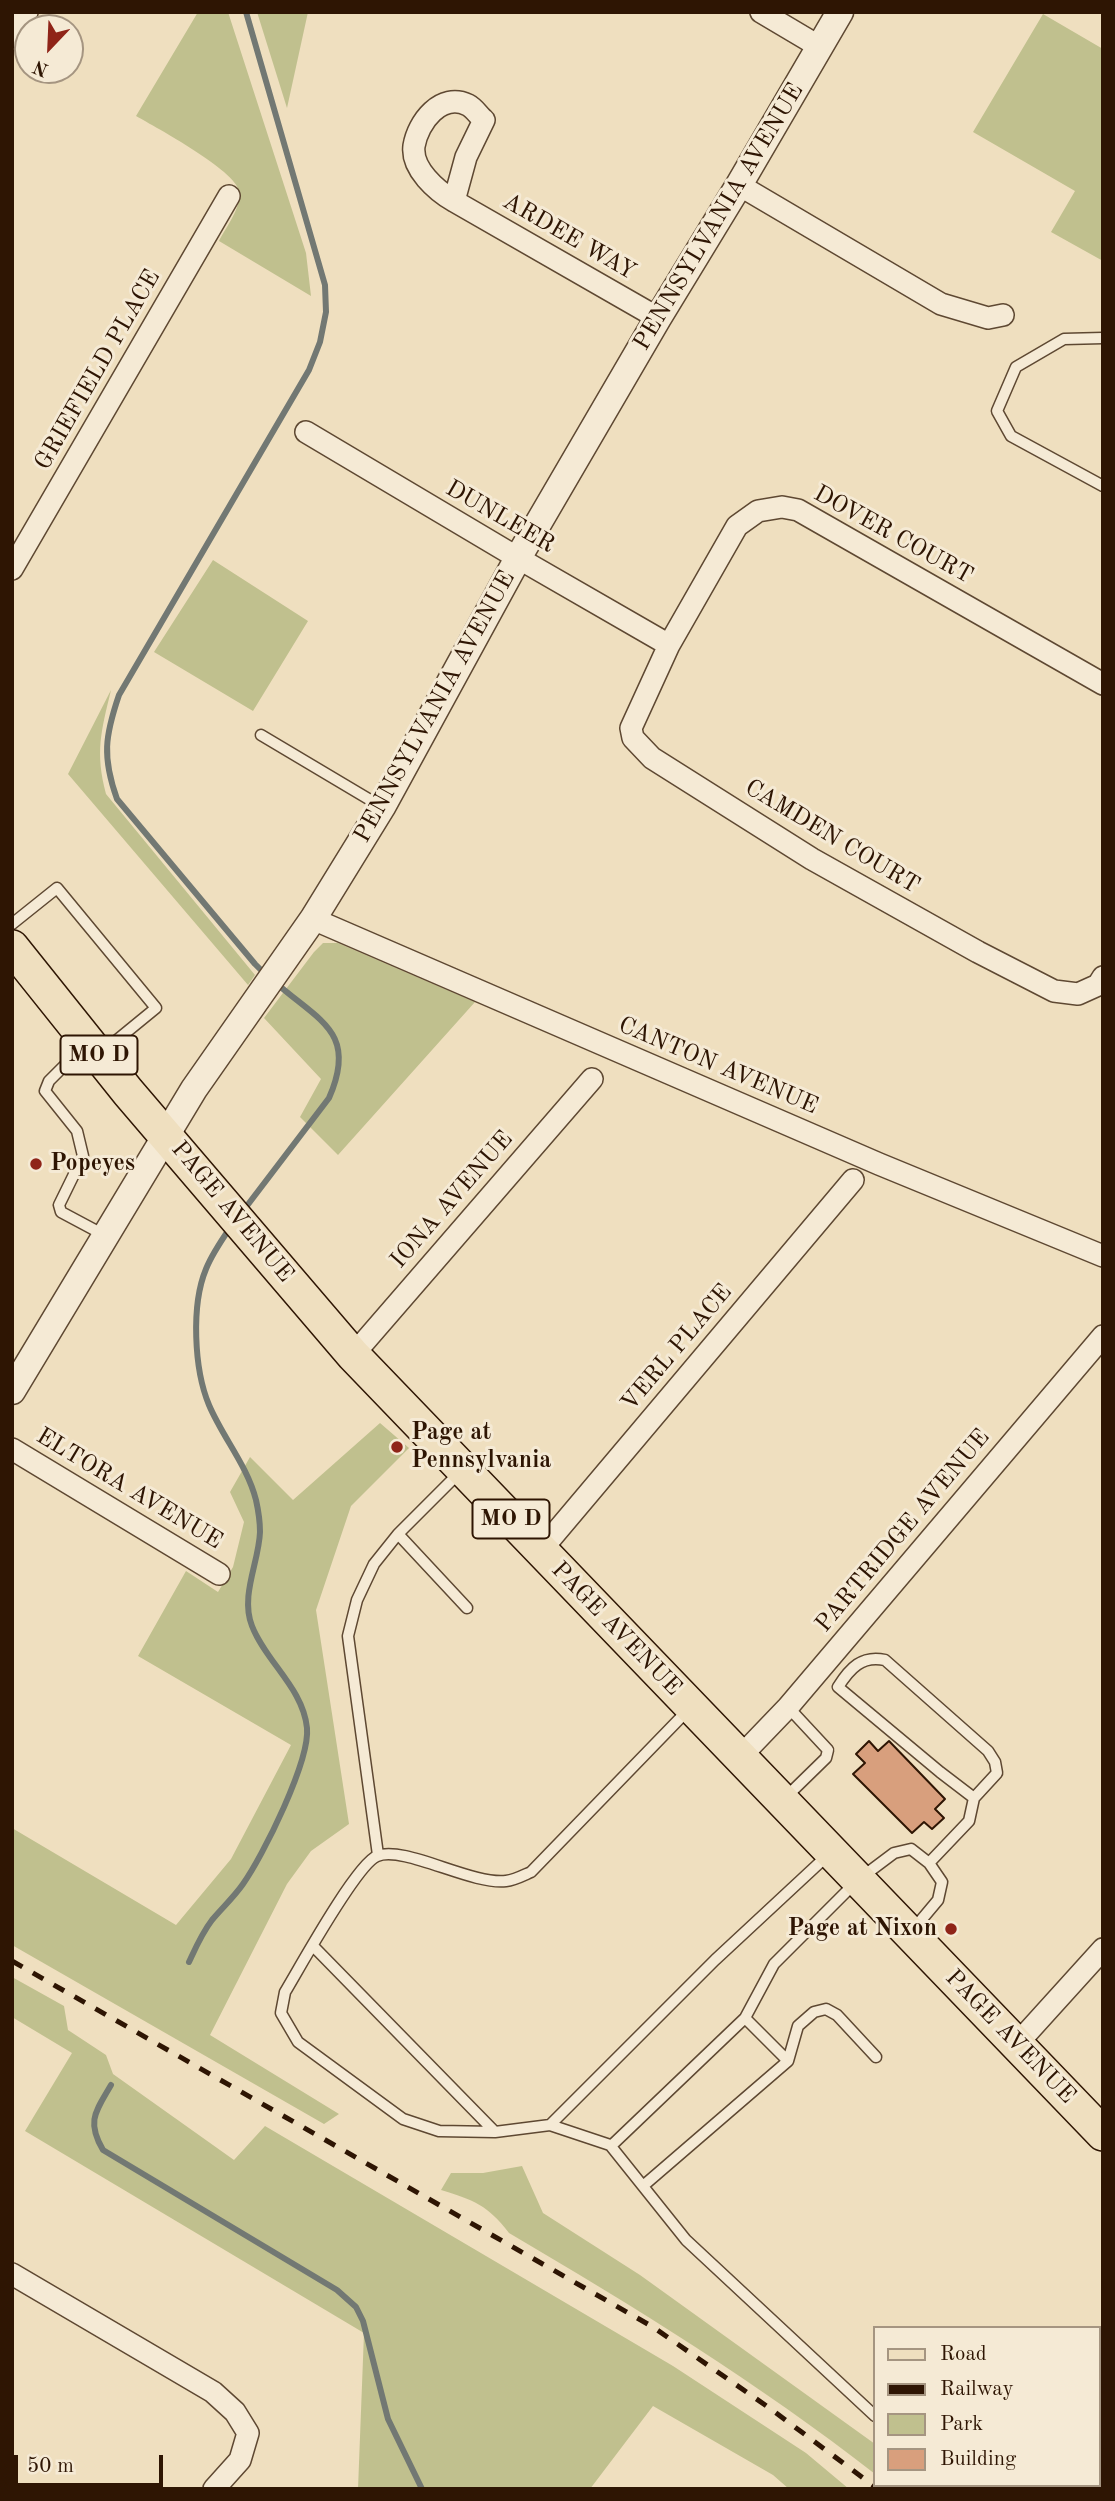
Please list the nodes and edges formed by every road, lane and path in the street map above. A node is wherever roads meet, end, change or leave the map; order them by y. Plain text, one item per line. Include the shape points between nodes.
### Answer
1 (27, 12) edge
2 (761, 12) edge
3 (840, 12) edge
4 (12, 38) edge
5 (820, 47) junction
6 (739, 185) junction
7 (229, 196) dead end
8 (454, 201) dead end
9 (1003, 315) dead end
10 (658, 317) junction
11 (1103, 338) edge
12 (306, 432) dead end
13 (1103, 486) edge
14 (518, 558) junction
15 (12, 569) edge
16 (669, 645) junction
17 (1103, 684) edge
18 (261, 735) dead end
19 (382, 807) junction
20 (313, 919) junction
21 (12, 924) edge
22 (12, 947) edge
23 (1103, 977) edge
24 (94, 1049) junction
25 (592, 1079) dead end
26 (165, 1134) junction
27 (853, 1180) dead end
28 (106, 1236) junction
29 (1103, 1256) edge
30 (1103, 1336) edge
31 (353, 1354) junction
32 (12, 1391) edge
33 (12, 1449) edge
34 (463, 1469) junction
35 (398, 1534) junction
36 (541, 1550) junction
37 (219, 1574) dead end
38 (467, 1608) dead end
39 (819, 1671) junction
40 (838, 1687) junction
41 (691, 1707) junction
42 (788, 1707) junction
43 (740, 1757) junction
44 (974, 1798) junction
45 (782, 1801) junction
46 (832, 1852) junction
47 (378, 1855) junction
48 (929, 1863) junction
49 (858, 1880) junction
50 (910, 1933) junction
51 (313, 1946) junction
52 (1103, 1949) edge
53 (745, 2018) junction
54 (1017, 2044) junction
55 (876, 2056) dead end
56 (788, 2061) junction
57 (550, 2125) junction
58 (495, 2132) junction
59 (1103, 2134) edge
60 (611, 2146) junction
61 (643, 2186) junction
62 (12, 2274) edge
63 (874, 2415) edge
64 (214, 2489) edge

1 - 4 street
2 - 5 street
3 - 5 street, PENNSYLVANIA AVENUE
5 - 6 street, PENNSYLVANIA AVENUE
6 - 9 street via 941,304 988,318
6 - 10 street, PENNSYLVANIA AVENUE
7 - 15 street, GRIEFIELD PLACE
8 - 10 street, ARDEE WAY
10 - 14 street, PENNSYLVANIA AVENUE
11 - 13 lane via 1064,339 1016,367 997,411 1011,436
12 - 14 street, DUNLEER
14 - 16 street, DUNLEER
14 - 19 street, PENNSYLVANIA AVENUE
16 - 17 street, DOVER COURT via 737,526 758,511 782,507 798,510
16 - 23 street, CAMDEN COURT via 631,728 633,738 652,758 812,859 1054,991 1078,994 1098,985
18 - 19 lane
19 - 20 street, PENNSYLVANIA AVENUE
20 - 26 street, PENNSYLVANIA AVENUE
20 - 29 street, CANTON AVENUE
21 - 24 lane via 57,888 156,1008
22 - 24 main road, PAGE AVENUE / MO D
24 - 26 main road, PAGE AVENUE / MO D
24 - 28 lane via 49,1081 45,1091 77,1131 83,1156 59,1205 61,1212
25 - 31 street, IONA AVENUE
26 - 28 street, PENNSYLVANIA AVENUE
26 - 31 main road, PAGE AVENUE / MO D
27 - 36 street, VERL PLACE
28 - 32 street, PENNSYLVANIA AVENUE
30 - 39 street, PARTRIDGE AVENUE
31 - 34 main road, PAGE AVENUE / MO D
33 - 37 street, ELTORA AVENUE
34 - 35 lane
34 - 36 main road, PAGE AVENUE / MO D
35 - 38 lane
35 - 47 lane via 374,1564 357,1600 348,1636
36 - 41 main road, PAGE AVENUE / MO D
39 - 40 lane
39 - 42 street, PARTRIDGE AVENUE
40 - 44 lane
40 - 44 lane via 858,1663 871,1657 885,1660 988,1751 997,1773
41 - 43 main road, PAGE AVENUE / MO D
41 - 47 lane via 531,1872 508,1881 483,1881 403,1855
42 - 43 street, PARTRIDGE AVENUE
42 - 45 lane via 828,1750 826,1758
43 - 45 main road, PAGE AVENUE / MO D
44 - 48 lane via 969,1821
45 - 46 main road, PAGE AVENUE / MO D
46 - 49 main road, PAGE AVENUE / MO D
46 - 57 lane via 715,1960
47 - 51 lane via 359,1870
48 - 49 lane via 911,1849 894,1853
48 - 50 lane via 942,1882 938,1900
49 - 50 main road, PAGE AVENUE / MO D
49 - 53 lane via 774,1964
50 - 54 main road, PAGE AVENUE / MO D
51 - 58 lane
51 - 58 lane via 285,1992 281,2013 298,2042 403,2119 439,2131
52 - 54 street
53 - 56 lane
53 - 60 lane
54 - 59 main road, PAGE AVENUE / MO D
55 - 56 lane via 826,2009 814,2012 798,2026
56 - 61 lane
57 - 58 lane
57 - 60 lane
60 - 61 lane
61 - 63 lane via 686,2240
62 - 64 street via 213,2392 235,2412 248,2433 240,2460

